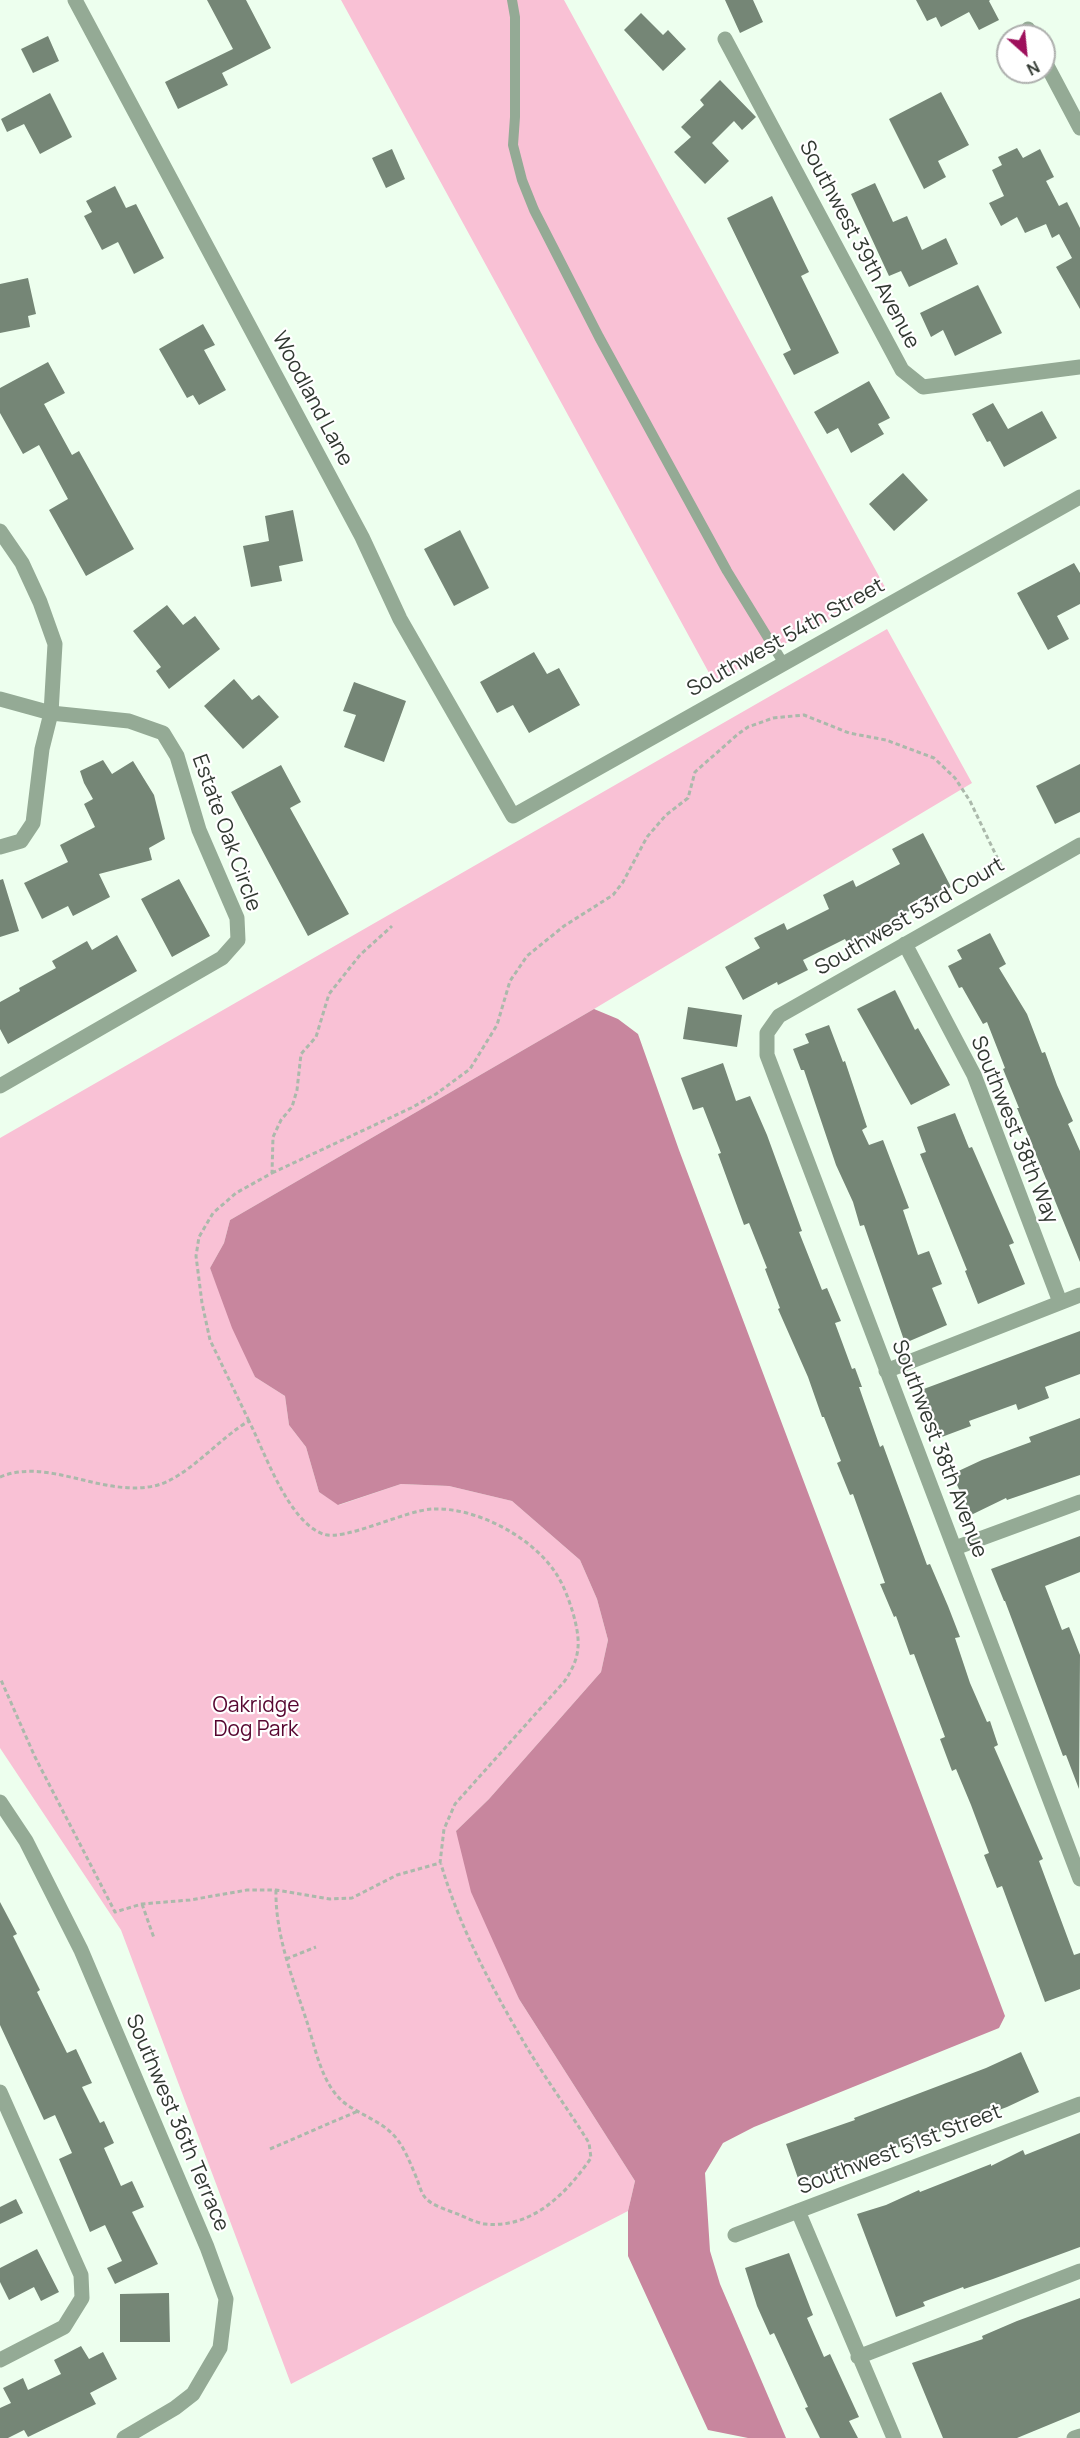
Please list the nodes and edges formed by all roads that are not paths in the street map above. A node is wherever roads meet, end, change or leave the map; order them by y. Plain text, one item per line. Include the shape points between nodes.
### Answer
1 (75, 0) edge
2 (512, 0) edge
3 (724, 39) dead end
4 (1056, 83) edge
5 (1080, 128) edge
6 (1080, 367) edge
7 (1080, 497) edge
8 (0, 531) edge
9 (784, 664) junction
10 (0, 699) edge
11 (51, 713) junction
12 (513, 816) joint
13 (1080, 845) edge
14 (0, 847) edge
15 (904, 944) junction
16 (767, 1033) joint
17 (0, 1086) edge
18 (1080, 1295) edge
19 (1060, 1302) junction
20 (886, 1371) junction
21 (1080, 1502) edge
22 (956, 1548) junction
23 (0, 1802) edge
24 (1080, 1879) edge
25 (0, 2092) edge
26 (1080, 2104) edge
27 (798, 2211) junction
28 (735, 2235) dead end
29 (1080, 2271) edge
30 (858, 2357) junction
31 (0, 2360) edge
32 (1080, 2436) edge
33 (125, 2438) edge
34 (894, 2438) edge
35 (1074, 2438) edge

1 - 12 street, Woodland Lane via 356,526 400,619
2 - 9 lane via 513,145 534,210 727,571
3 - 6 street, Southwest 39th Avenue via 902,370 923,387
4 - 5 street
7 - 9 street, Southwest 54th Street
8 - 11 street via 22,563 55,644
9 - 12 street, Southwest 54th Street
10 - 11 street, Estate Oak Circle
11 - 14 street via 42,749 33,823 21,841
11 - 17 street, Estate Oak Circle via 129,721 163,733 177,756 199,830 237,918 238,940 222,958
13 - 15 street, Southwest 53rd Court
15 - 16 street, Southwest 53rd Court via 779,1017
15 - 19 street, Southwest 38th Way via 974,1075
16 - 20 street, Southwest 38th Avenue via 767,1055
18 - 19 street
19 - 20 street
20 - 22 street, Southwest 38th Avenue
21 - 22 street
22 - 24 street, Southwest 38th Avenue
23 - 33 street, Southwest 36th Terrace via 26,1841 81,1950 226,2299 220,2348 193,2394
25 - 31 street via 81,2275 82,2298 64,2327
26 - 27 street, Southwest 51st Street
27 - 28 street, Southwest 51st Street
27 - 30 street
29 - 30 street
30 - 34 street
32 - 35 street

